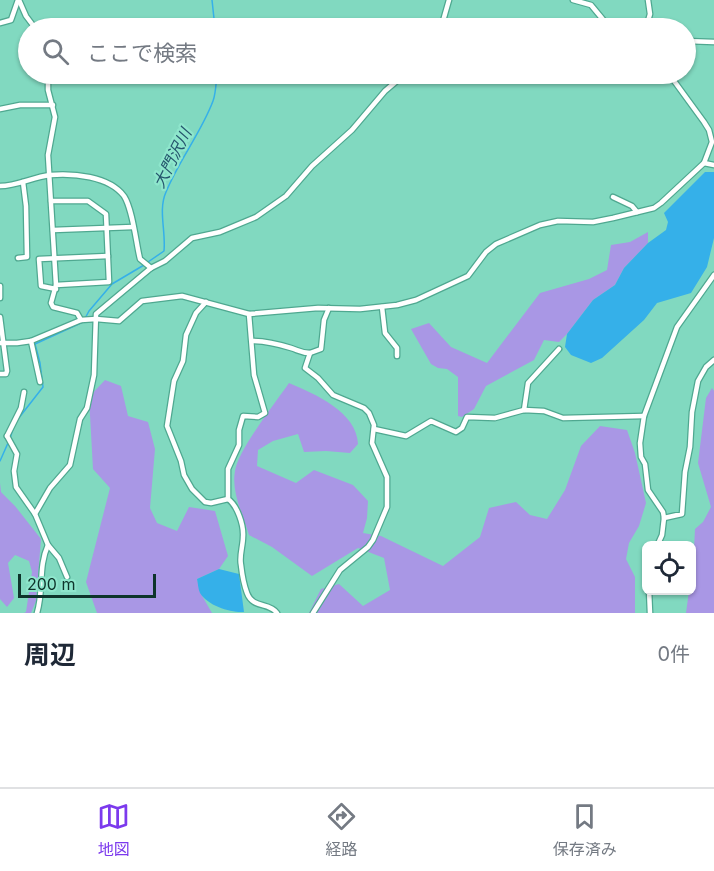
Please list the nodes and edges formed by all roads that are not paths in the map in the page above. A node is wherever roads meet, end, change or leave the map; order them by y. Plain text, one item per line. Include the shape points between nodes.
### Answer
1 (19, 0) edge
2 (449, 0) edge
3 (573, 0) edge
4 (648, 0) edge
5 (589, 1) edge
6 (28, 18) edge
7 (444, 18) edge
8 (602, 18) edge
9 (648, 18) edge
10 (0, 22) edge
11 (696, 41) edge
12 (714, 42) edge
13 (48, 84) edge
14 (393, 84) edge
15 (676, 84) edge
16 (52, 105) junction
17 (0, 109) edge
18 (709, 130) junction
19 (714, 135) edge
20 (705, 163) junction
21 (714, 165) edge
22 (50, 175) junction
23 (23, 182) junction
24 (0, 186) edge
25 (613, 197) dead end
26 (51, 201) junction
27 (638, 212) junction
28 (133, 227) junction
29 (107, 228) junction
30 (53, 230) junction
31 (108, 255) junction
32 (55, 257) junction
33 (18, 258) dead end
34 (146, 265) junction
35 (714, 274) edge
36 (0, 286) edge
37 (56, 287) junction
38 (0, 298) edge
39 (206, 302) junction
40 (382, 307) junction
41 (329, 308) junction
42 (249, 315) junction
43 (0, 317) edge
44 (96, 319) junction
45 (81, 320) junction
46 (31, 341) junction
47 (252, 341) junction
48 (1, 343) edge
49 (559, 349) dead end
50 (310, 353) junction
51 (397, 356) dead end
52 (714, 360) edge
53 (0, 374) edge
54 (40, 382) dead end
55 (24, 392) dead end
56 (524, 410) junction
57 (644, 416) junction
58 (374, 429) junction
59 (0, 436) edge
60 (7, 436) junction
61 (228, 499) junction
62 (35, 514) junction
63 (664, 518) junction
64 (659, 541) edge
65 (48, 545) junction
66 (67, 577) dead end
67 (649, 595) edge
68 (37, 613) edge
69 (277, 613) edge
70 (313, 613) edge
71 (650, 613) edge

1 - 6 street
1 - 10 street via 11,20
2 - 7 street
3 - 5 street
4 - 9 street
5 - 8 street
11 - 12 street
13 - 16 street
14 - 34 street via 286,196 247,220 220,232 192,238 165,261
15 - 18 street
16 - 17 street
16 - 22 street via 55,117 49,144
18 - 19 street
18 - 20 street via 712,142
20 - 21 street
20 - 27 street via 661,203
22 - 23 street
22 - 26 street
22 - 28 street via 86,176 112,187 124,197
23 - 24 street
23 - 33 street via 27,257
25 - 27 street
26 - 29 street via 88,201 106,214
26 - 30 street
27 - 40 street via 593,222 540,225 491,247 462,279 416,300
28 - 29 street
28 - 34 street via 140,260
29 - 30 street
29 - 31 street
30 - 32 street
31 - 32 street
31 - 37 street via 109,282
32 - 37 street
32 - 37 street via 39,259 41,286
34 - 44 street via 96,314
35 - 57 street via 677,327
36 - 38 street
37 - 45 street via 53,307 77,313
39 - 42 street
39 - 44 street via 182,296 151,299 142,301 120,321
39 - 61 street via 186,335 167,426 192,489 205,502
40 - 41 street
40 - 51 street via 385,333 397,348
41 - 42 street
41 - 50 street via 321,349
42 - 47 street
43 - 48 street
44 - 45 street
44 - 62 street via 92,382 70,465
45 - 46 street
46 - 48 street
46 - 54 street
47 - 50 street
47 - 61 street via 254,375 265,413 258,417 243,416 239,445 228,470
48 - 53 street via 7,371
49 - 56 street via 528,383
50 - 58 street via 305,368 333,395 364,408
52 - 63 street via 698,381 682,513
55 - 60 street
56 - 57 street via 544,411 563,418
56 - 58 street via 495,418 467,417 456,432 431,421 406,436
57 - 63 street via 641,457 648,490
58 - 70 street via 372,443 386,470 387,507 368,548 340,570
59 - 60 street
60 - 62 street via 17,454 16,486
61 - 69 street via 244,531 241,566 248,594 252,602
62 - 65 street
63 - 64 street
65 - 66 street
65 - 68 street via 43,555
67 - 71 street

